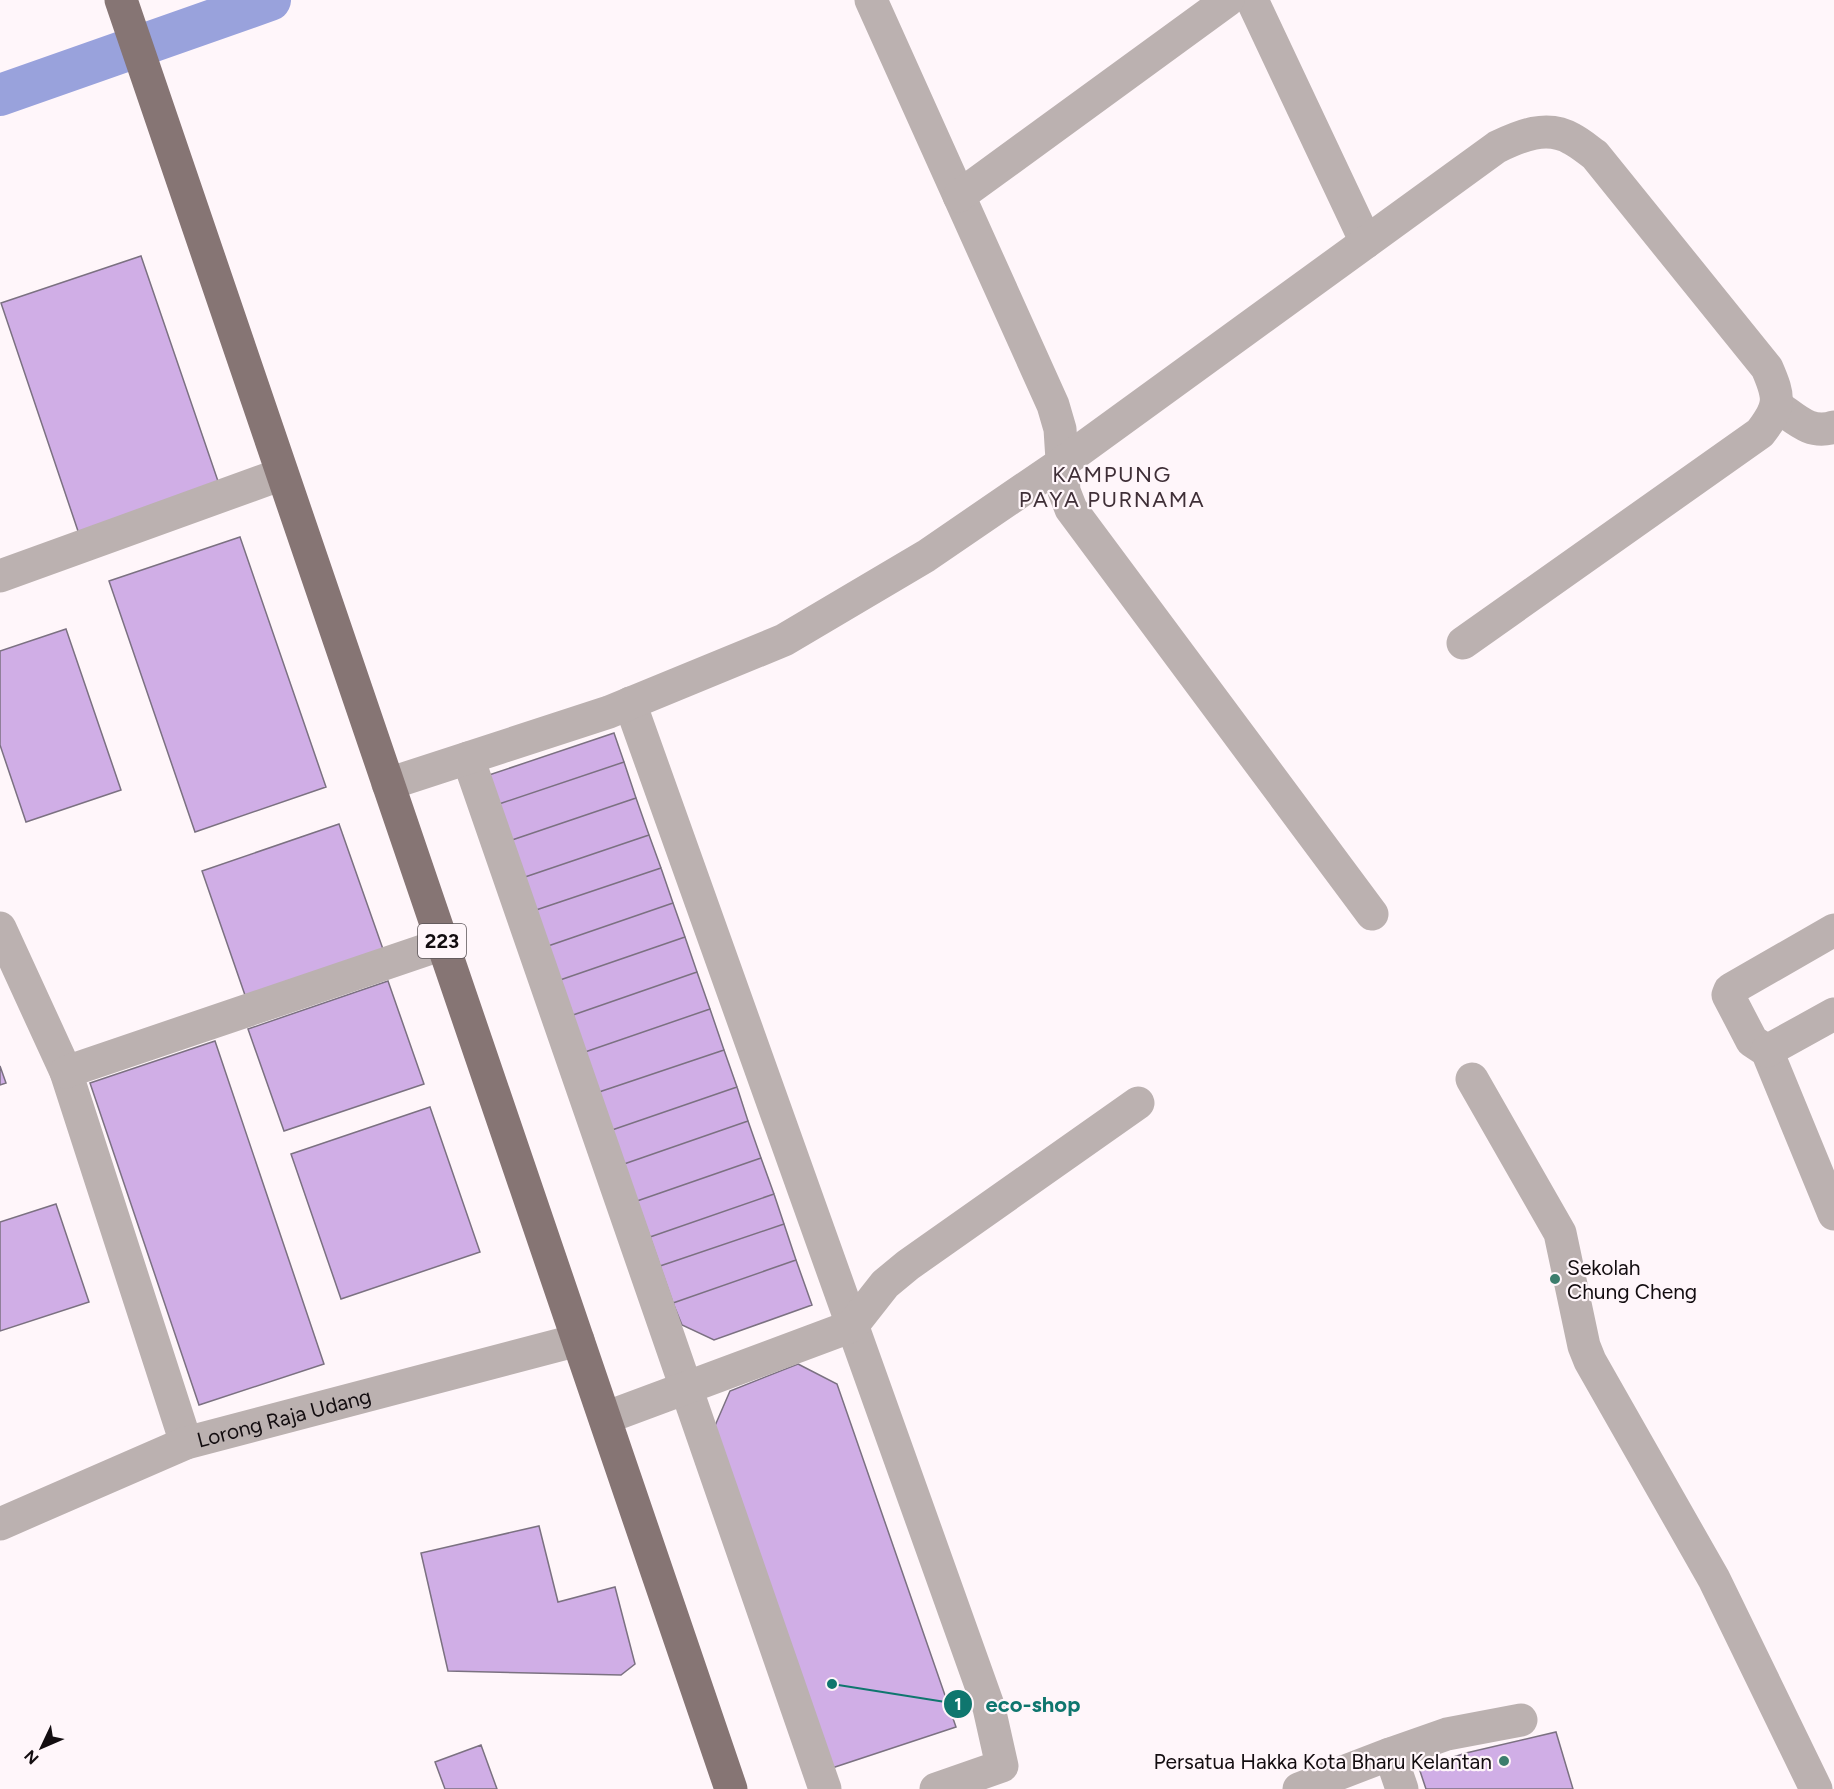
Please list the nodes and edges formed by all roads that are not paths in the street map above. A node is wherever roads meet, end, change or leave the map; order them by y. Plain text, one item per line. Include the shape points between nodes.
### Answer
1 (871, 0) edge
2 (1228, 0) edge
3 (1252, 0) edge
4 (123, 8) edge
5 (959, 196) junction
6 (1366, 242) junction
7 (1777, 405) junction
8 (1834, 427) edge
9 (1062, 463) junction
10 (282, 474) junction
11 (0, 576) edge
12 (1463, 643) dead end
13 (630, 703) junction
14 (468, 758) junction
15 (388, 784) junction
16 (1371, 914) dead end
17 (0, 928) edge
18 (1834, 930) edge
19 (443, 944) junction
20 (1834, 1014) edge
21 (1767, 1051) junction
22 (66, 1072) junction
23 (1472, 1079) dead end
24 (1138, 1102) dead end
25 (1834, 1214) edge
26 (852, 1326) junction
27 (578, 1340) junction
28 (686, 1388) junction
29 (605, 1418) junction
30 (186, 1443) junction
31 (0, 1524) edge
32 (1521, 1720) dead end
33 (1390, 1754) junction
34 (1822, 1784) edge
35 (731, 1789) edge
36 (825, 1789) edge
37 (936, 1789) edge
38 (1299, 1789) edge
39 (1402, 1789) edge

1 - 5 street
2 - 5 street
3 - 6 street
4 - 10 main road, 223
5 - 9 street via 1053,405 1060,429
6 - 7 street via 1497,147 1520,136 1545,131 1571,138 1595,155 1767,368 1776,388
6 - 9 street
7 - 8 street via 1806,426 1818,430
7 - 12 street via 1760,433
9 - 13 street via 926,556 784,640
9 - 16 street via 1064,490 1071,509
10 - 11 street
10 - 15 main road, 223
13 - 14 street
13 - 26 street
14 - 15 street
14 - 28 street
15 - 19 main road, 223
17 - 22 street
18 - 21 street via 1728,992 1728,999 1752,1041
19 - 22 street
19 - 27 main road, 223
20 - 21 street
21 - 25 street
22 - 30 street
23 - 34 street via 1560,1233 1590,1361 1714,1580
24 - 26 street via 908,1265 885,1284
26 - 28 street
26 - 37 street via 989,1708 1002,1766
27 - 29 main road, 223
27 - 30 street, Lorong Raja Udang
28 - 29 street
28 - 36 street
29 - 35 main road, 223
30 - 31 street, Lorong Raja Udang
32 - 33 street via 1447,1734
33 - 38 street
33 - 39 street

